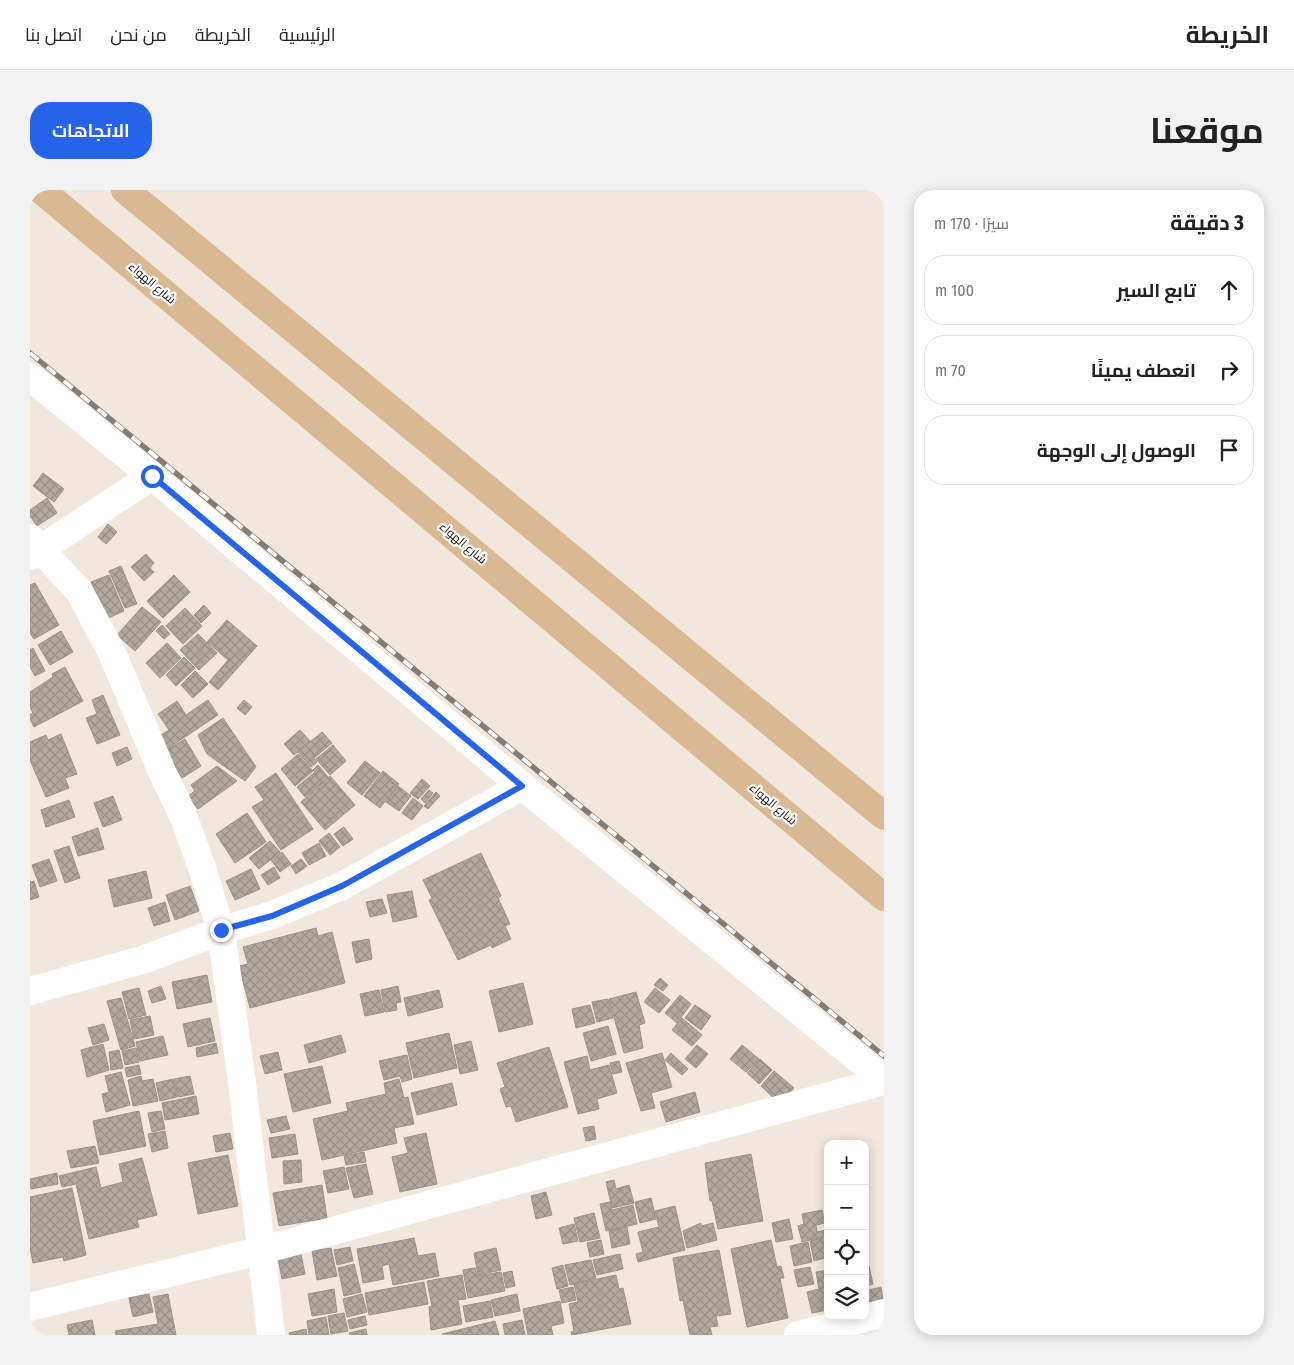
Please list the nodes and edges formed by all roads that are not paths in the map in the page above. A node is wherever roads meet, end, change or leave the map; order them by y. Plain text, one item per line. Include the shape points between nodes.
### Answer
1 (41, 190) edge
2 (125, 190) edge
3 (30, 377) edge
4 (152, 476) junction
5 (34, 548) edge
6 (522, 786) junction
7 (884, 816) edge
8 (884, 897) edge
9 (221, 930) junction
10 (30, 991) edge
11 (884, 1080) edge
12 (263, 1250) junction
13 (30, 1307) edge
14 (884, 1313) edge
15 (271, 1335) edge
16 (798, 1335) edge

1 - 8 main road, شارع الهواء
2 - 7 main road
3 - 4 street
4 - 5 street
4 - 6 street
5 - 9 street via 79,591 112,653 162,774 182,813
6 - 9 street via 342,886 272,916
6 - 11 street
9 - 10 street via 142,960
9 - 12 street
11 - 12 street
12 - 13 street
12 - 15 street
14 - 16 street

